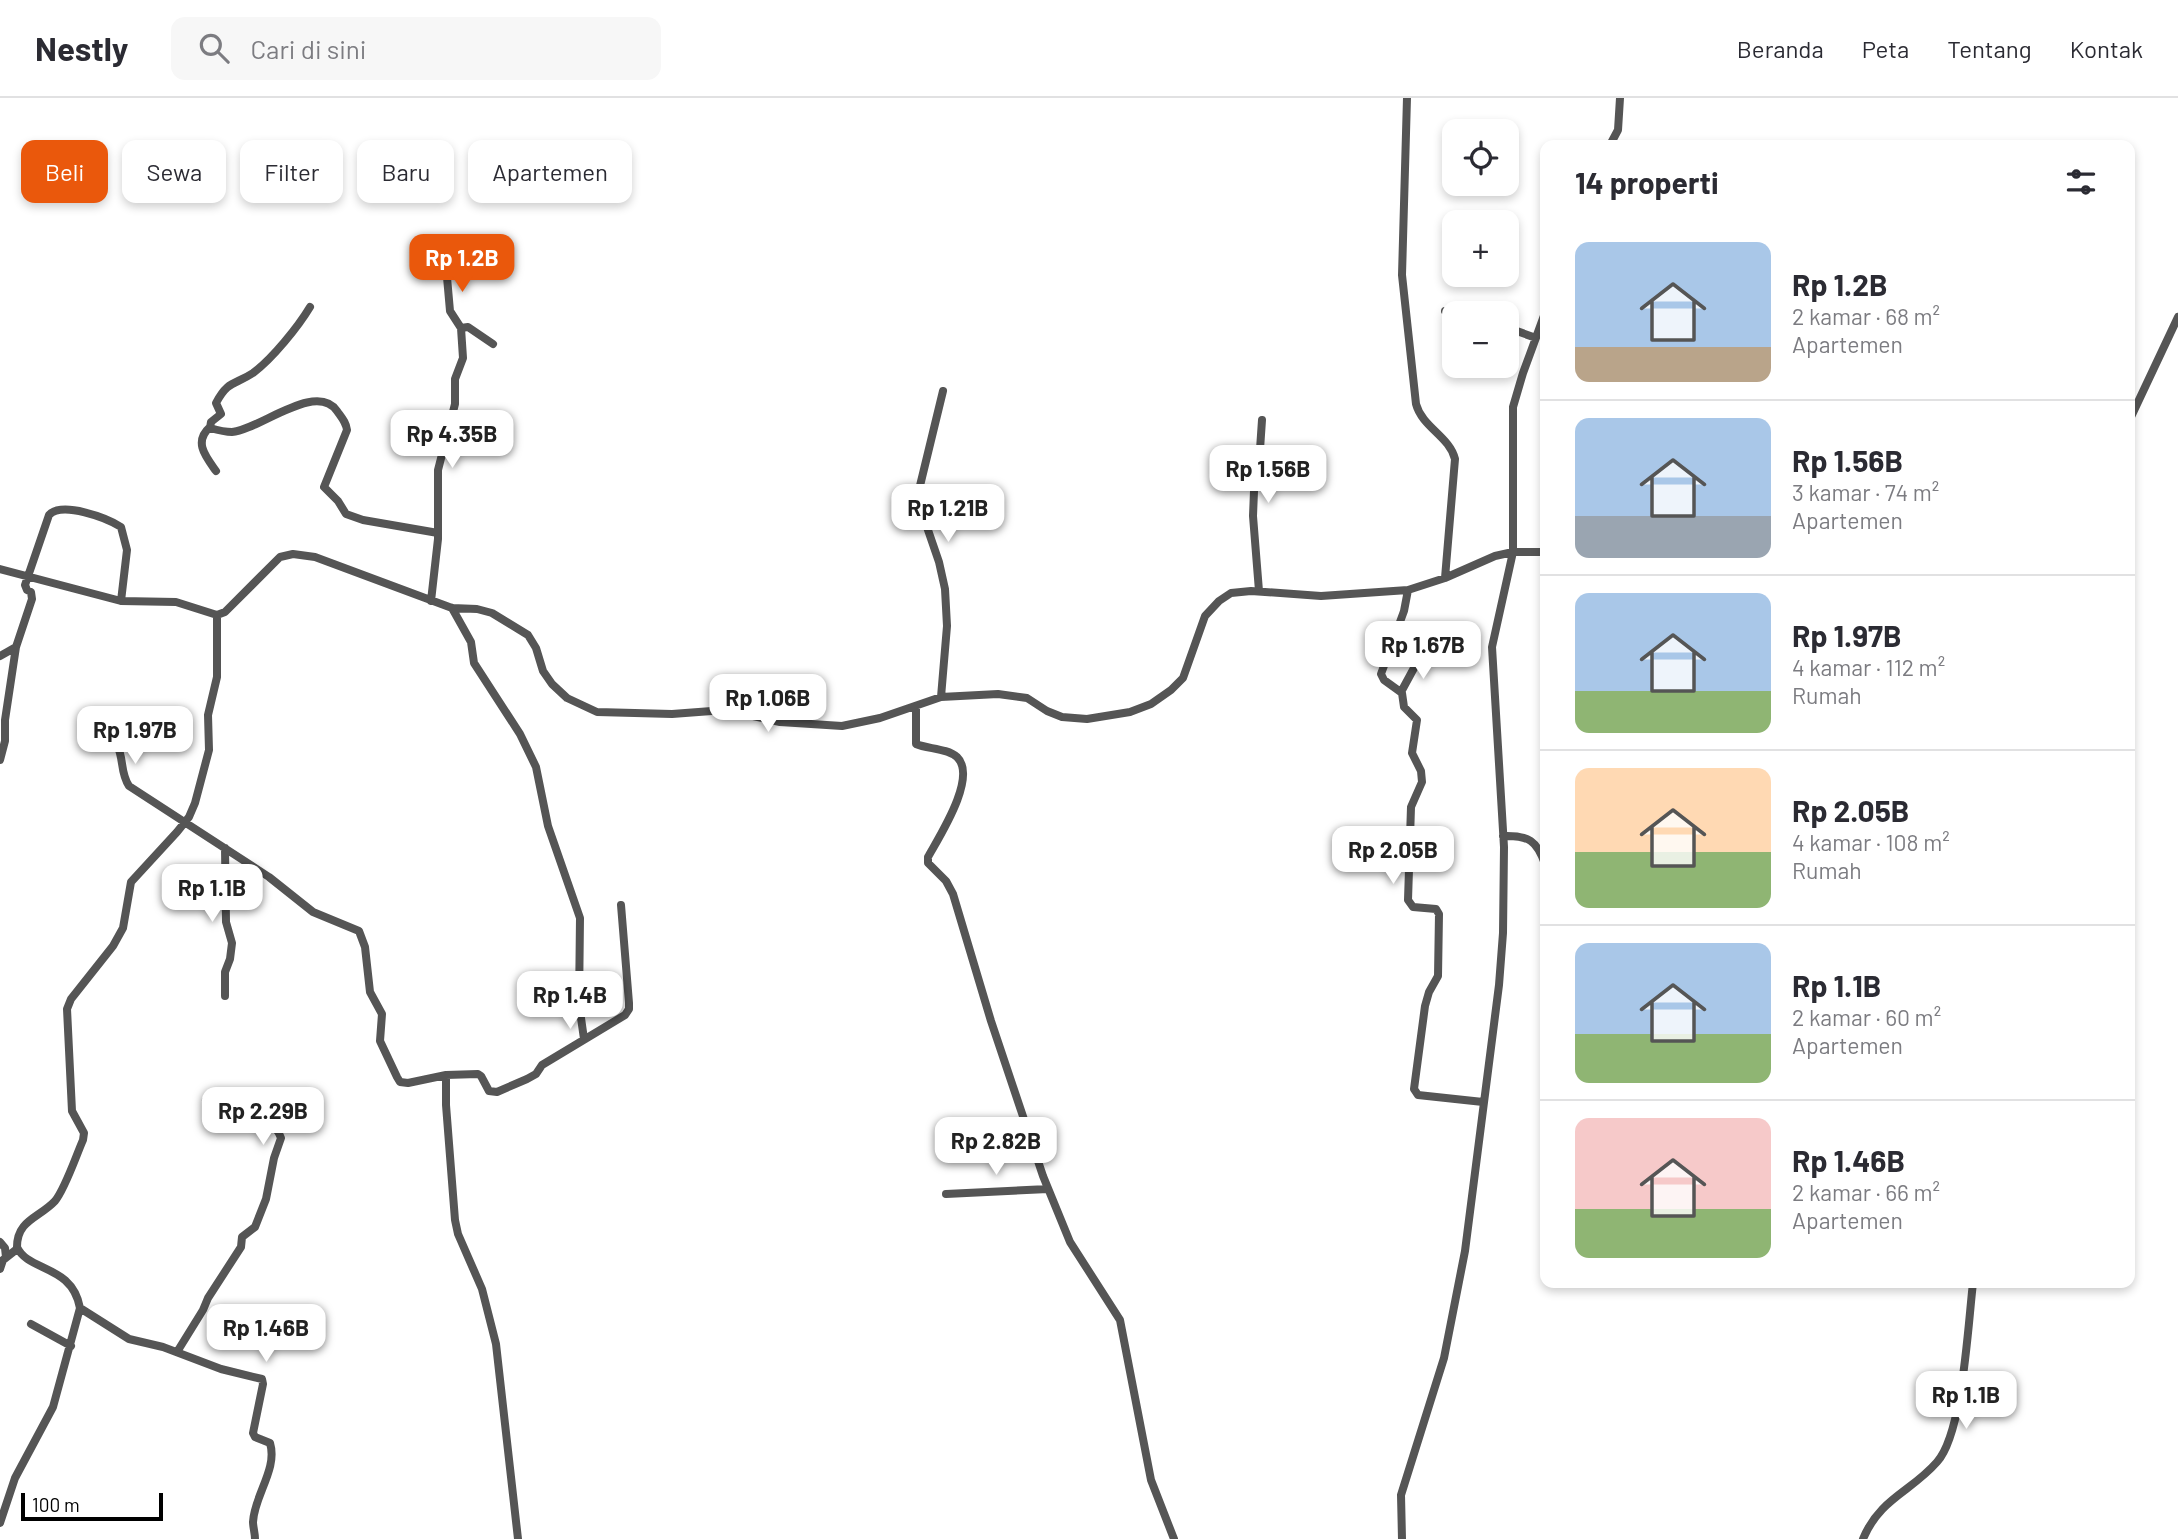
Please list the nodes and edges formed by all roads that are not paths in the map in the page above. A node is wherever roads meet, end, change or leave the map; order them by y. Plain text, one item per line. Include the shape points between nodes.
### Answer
1 (1407, 98) edge
2 (1620, 98) edge
3 (1613, 140) edge
4 (446, 266) dead end
5 (310, 307) dead end
6 (2178, 317) edge
7 (1540, 327) edge
8 (461, 328) junction
9 (1519, 332) edge
10 (1536, 338) junction
11 (493, 344) dead end
12 (943, 391) dead end
13 (2135, 408) edge
14 (1262, 419) dead end
15 (210, 427) junction
16 (216, 471) dead end
17 (438, 533) junction
18 (1513, 552) junction
19 (1540, 552) edge
20 (0, 569) edge
21 (29, 576) junction
22 (1445, 578) junction
23 (1408, 590) junction
24 (1259, 591) junction
25 (121, 601) junction
26 (431, 601) junction
27 (452, 608) junction
28 (216, 615) junction
29 (16, 647) junction
30 (0, 656) edge
31 (1420, 657) dead end
32 (1401, 692) junction
33 (941, 697) junction
34 (915, 706) junction
35 (87, 740) dead end
36 (0, 760) edge
37 (185, 821) junction
38 (1503, 836) junction
39 (226, 848) junction
40 (1540, 850) edge
41 (621, 905) dead end
42 (225, 996) dead end
43 (584, 1039) junction
44 (446, 1076) junction
45 (206, 1100) dead end
46 (1483, 1102) junction
47 (1048, 1189) junction
48 (946, 1194) dead end
49 (0, 1242) edge
50 (18, 1249) junction
51 (6, 1257) junction
52 (0, 1269) edge
53 (1972, 1288) edge
54 (80, 1308) junction
55 (31, 1324) dead end
56 (71, 1346) junction
57 (177, 1352) junction
58 (0, 1523) edge
59 (255, 1539) edge
60 (518, 1539) edge
61 (1174, 1539) edge
62 (1402, 1539) edge
63 (1863, 1539) edge

1 - 22 street via 1402,275 1416,404 1455,459
2 - 3 street via 1618,130
4 - 8 street via 450,311
5 - 15 street via 294,331 254,371 227,386 216,403 220,414
6 - 13 street
7 - 10 street
8 - 11 street via 467,327
8 - 17 street via 463,359 438,470
9 - 10 street
10 - 18 street via 1512,413
12 - 33 street via 917,494 939,562 947,607
14 - 24 street via 1253,516
15 - 16 street via 201,445
15 - 17 street via 234,432 310,401 328,402 347,428 324,483 346,514
17 - 26 street
18 - 19 street
18 - 22 street
18 - 38 street via 1492,647
20 - 21 street
21 - 25 street
21 - 25 street via 54,510 103,517 121,527 126,540
21 - 29 street via 25,585 32,599
22 - 23 street
23 - 24 street via 1321,596
23 - 32 street via 1381,674
24 - 33 street via 1236,592 1219,601 1203,620 1180,681 1157,700 1130,712 1079,719 1053,714 1018,696
25 - 28 street via 173,601
26 - 27 street
26 - 28 street via 327,560 293,554 276,560 225,612
27 - 34 street via 492,612 528,635 552,684 597,712 672,714 718,709 780,722 842,726
27 - 43 street via 471,642 474,663 537,767 548,825 580,918 579,1004
28 - 37 street via 217,677 208,715 209,750 195,803
29 - 30 street
29 - 36 street
31 - 32 street
32 - 46 street via 1404,707 1417,720 1412,753 1422,780 1411,807 1408,900 1413,907 1436,909 1439,914 1439,974 1425,1006 1415,1091 1419,1096
33 - 34 street
34 - 47 street via 916,744 954,755 962,769 959,797 928,863 953,894
35 - 37 street via 117,745 129,786
37 - 39 street
37 - 50 street via 131,882 123,928 114,946 68,1004 72,1111 83,1140 58,1197 21,1229
38 - 40 street via 1532,841
38 - 46 street via 1503,933
39 - 42 street via 226,922 232,943
39 - 44 street via 313,912 359,932 370,992 382,1014 380,1041 400,1082
41 - 43 street via 629,1007 622,1017
43 - 44 street via 542,1065 535,1075 497,1093 489,1091 478,1074
44 - 60 street via 455,1220 482,1289 496,1344
45 - 57 street via 270,1122 281,1138 255,1227 242,1237 241,1247
46 - 62 street via 1460,1281 1438,1380 1402,1489
47 - 48 street
47 - 61 street via 1070,1242 1119,1318 1151,1480
49 - 51 street
50 - 51 street
50 - 54 street via 66,1280
51 - 52 street
53 - 63 street via 1958,1408 1945,1451 1888,1502
54 - 56 street
54 - 57 street via 124,1337
55 - 56 street
56 - 58 street via 52,1407 11,1487
57 - 59 street via 262,1380 253,1433 270,1443 272,1453 253,1521

